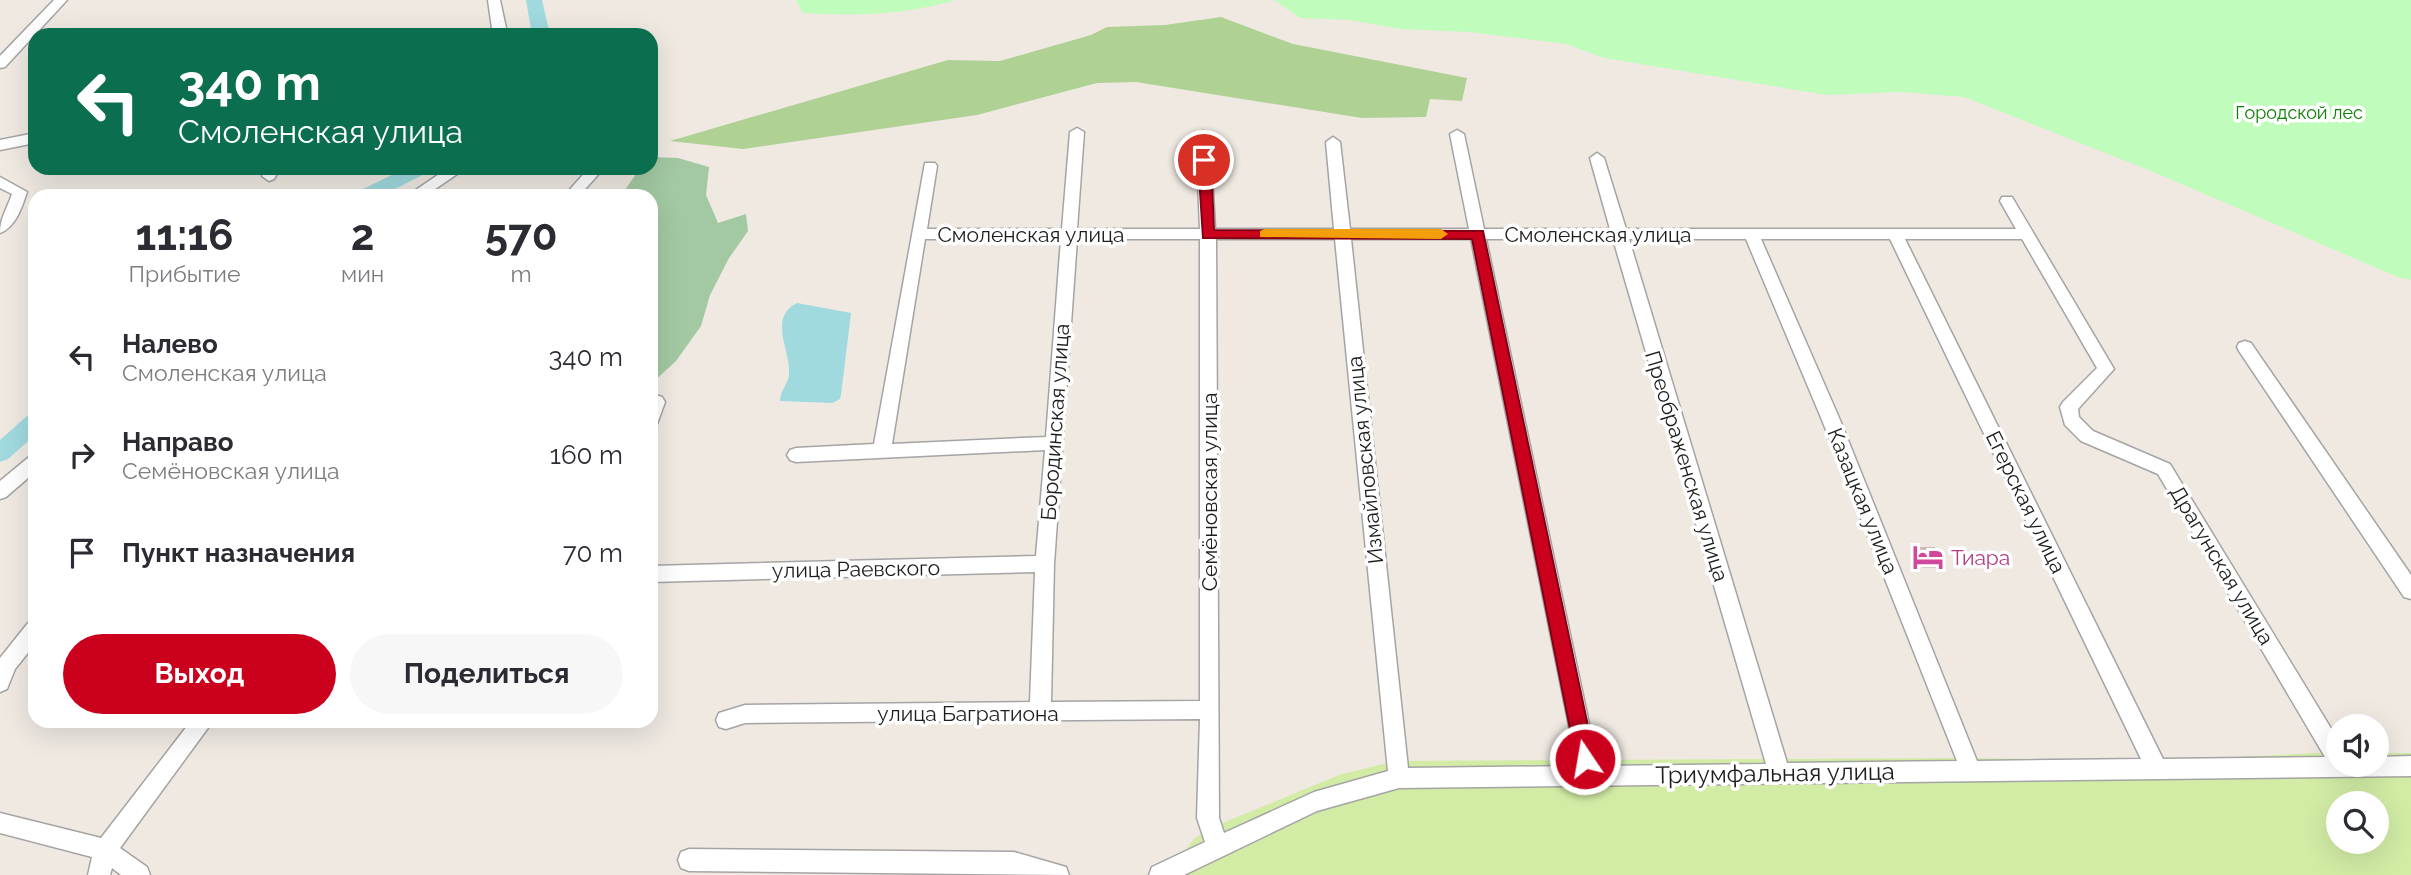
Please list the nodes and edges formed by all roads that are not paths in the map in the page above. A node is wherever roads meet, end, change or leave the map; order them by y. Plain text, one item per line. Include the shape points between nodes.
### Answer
1 (61, 0) edge
2 (494, 0) edge
3 (34, 28) edge
4 (499, 28) edge
5 (28, 35) edge
6 (0, 64) edge
7 (1077, 132) dead end
8 (1457, 134) dead end
9 (1203, 135) dead end
10 (28, 139) edge
11 (1333, 142) dead end
12 (0, 145) edge
13 (1597, 158) dead end
14 (930, 166) dead end
15 (448, 175) edge
16 (590, 175) edge
17 (0, 182) edge
18 (425, 189) edge
19 (578, 189) edge
20 (2007, 201) dead end
21 (0, 228) edge
22 (918, 234) junction
23 (1069, 234) junction
24 (1208, 234) junction
25 (1341, 234) junction
26 (1478, 234) junction
27 (1618, 234) junction
28 (1751, 234) junction
29 (1895, 234) junction
30 (2027, 234) junction
31 (2245, 348) dead end
32 (1054, 443) junction
33 (882, 450) junction
34 (796, 455) dead end
35 (28, 468) edge
36 (0, 492) edge
37 (1045, 564) junction
38 (659, 574) edge
39 (2411, 591) edge
40 (28, 638) edge
41 (0, 684) edge
42 (1210, 710) junction
43 (1040, 713) junction
44 (726, 720) dead end
45 (198, 728) edge
46 (2326, 739) edge
47 (2326, 764) edge
48 (2389, 765) edge
49 (2411, 766) edge
50 (1970, 769) junction
51 (2157, 770) junction
52 (1779, 773) junction
53 (1589, 775) junction
54 (1399, 778) junction
55 (0, 823) edge
56 (1218, 847) junction
57 (105, 850) junction
58 (689, 860) dead end
59 (99, 875) edge
60 (139, 875) edge
61 (1058, 875) edge
62 (1160, 875) edge

1 - 3 street
2 - 4 street
5 - 6 street
7 - 23 street, Бородинская улица
8 - 26 street
9 - 24 street, Семёновская улица
10 - 12 street
11 - 25 street, Измайловская улица
13 - 27 street, Преображенская улица
14 - 22 street
15 - 18 street
16 - 19 street
17 - 21 street via 20,192 13,212
20 - 30 street, Драгунская улица
22 - 23 street, Смоленская улица
22 - 33 street
23 - 24 street, Смоленская улица
23 - 32 street, Бородинская улица
24 - 25 street, Смоленская улица
24 - 42 street, Семёновская улица
25 - 26 street, Смоленская улица
25 - 54 street, Измайловская улица
26 - 27 street, Смоленская улица
26 - 53 street
27 - 28 street, Смоленская улица
27 - 52 street, Преображенская улица
28 - 29 street, Смоленская улица
28 - 50 street, Казацкая улица via 1831,420
29 - 30 street, Смоленская улица
29 - 51 street, Егерская улица
30 - 46 street, Драгунская улица via 2106,369 2069,407 2071,420 2087,436 2164,469
31 - 39 street
32 - 33 street
32 - 37 street, Бородинская улица
33 - 34 street
35 - 36 street
37 - 38 street, улица Раевского
37 - 43 street, Бородинская улица
40 - 41 street via 7,664
42 - 43 street, улица Багратиона
42 - 56 street, Семёновская улица via 1208,818
43 - 44 street, улица Багратиона via 745,714
45 - 57 street
47 - 51 street, Триумфальная улица
48 - 49 street, Триумфальная улица
50 - 51 street, Триумфальная улица
50 - 52 street, Триумфальная улица
52 - 53 street, Триумфальная улица
53 - 54 street, Триумфальная улица
54 - 56 street, Триумфальная улица via 1314,802
55 - 57 street
56 - 62 street, Триумфальная улица
57 - 59 street
57 - 60 street
58 - 61 street via 1014,863

